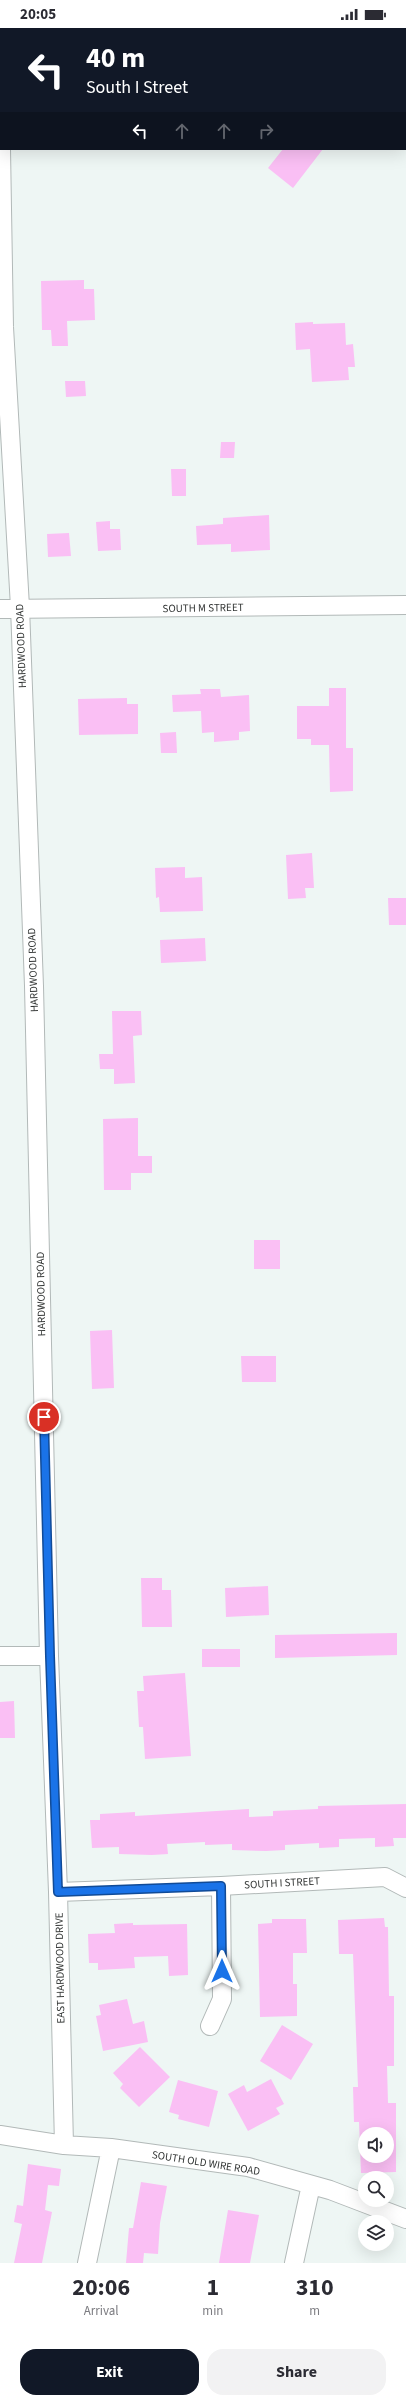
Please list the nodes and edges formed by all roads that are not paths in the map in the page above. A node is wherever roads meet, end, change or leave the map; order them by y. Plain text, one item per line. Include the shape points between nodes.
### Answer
1 (1, 150) edge
2 (406, 605) edge
3 (20, 607) junction
4 (0, 609) edge
5 (0, 1656) edge
6 (50, 1656) junction
7 (55, 1792) joint
8 (221, 1886) junction
9 (406, 1888) edge
10 (58, 1892) junction
11 (210, 2026) dead end
12 (0, 2135) edge
13 (64, 2145) junction
14 (111, 2148) junction
15 (311, 2185) junction
16 (406, 2219) edge
17 (87, 2263) edge
18 (294, 2263) edge

1 - 3 street, HARDWOOD ROAD via 4,327
2 - 3 street, SOUTH M STREET
3 - 4 street, SOUTH M STREET
3 - 6 street, HARDWOOD ROAD via 34,986
5 - 6 street
6 - 7 street, HARDWOOD ROAD
7 - 10 street, EAST HARDWOOD DRIVE
8 - 9 street, SOUTH I STREET via 385,1877
8 - 10 street, SOUTH I STREET
8 - 11 street via 222,1999
10 - 13 street, EAST HARDWOOD DRIVE
12 - 13 street, SOUTH OLD WIRE ROAD
13 - 14 street, SOUTH OLD WIRE ROAD
14 - 15 street, SOUTH OLD WIRE ROAD via 248,2167
14 - 17 street
15 - 16 street, SOUTH OLD WIRE ROAD
15 - 18 street

